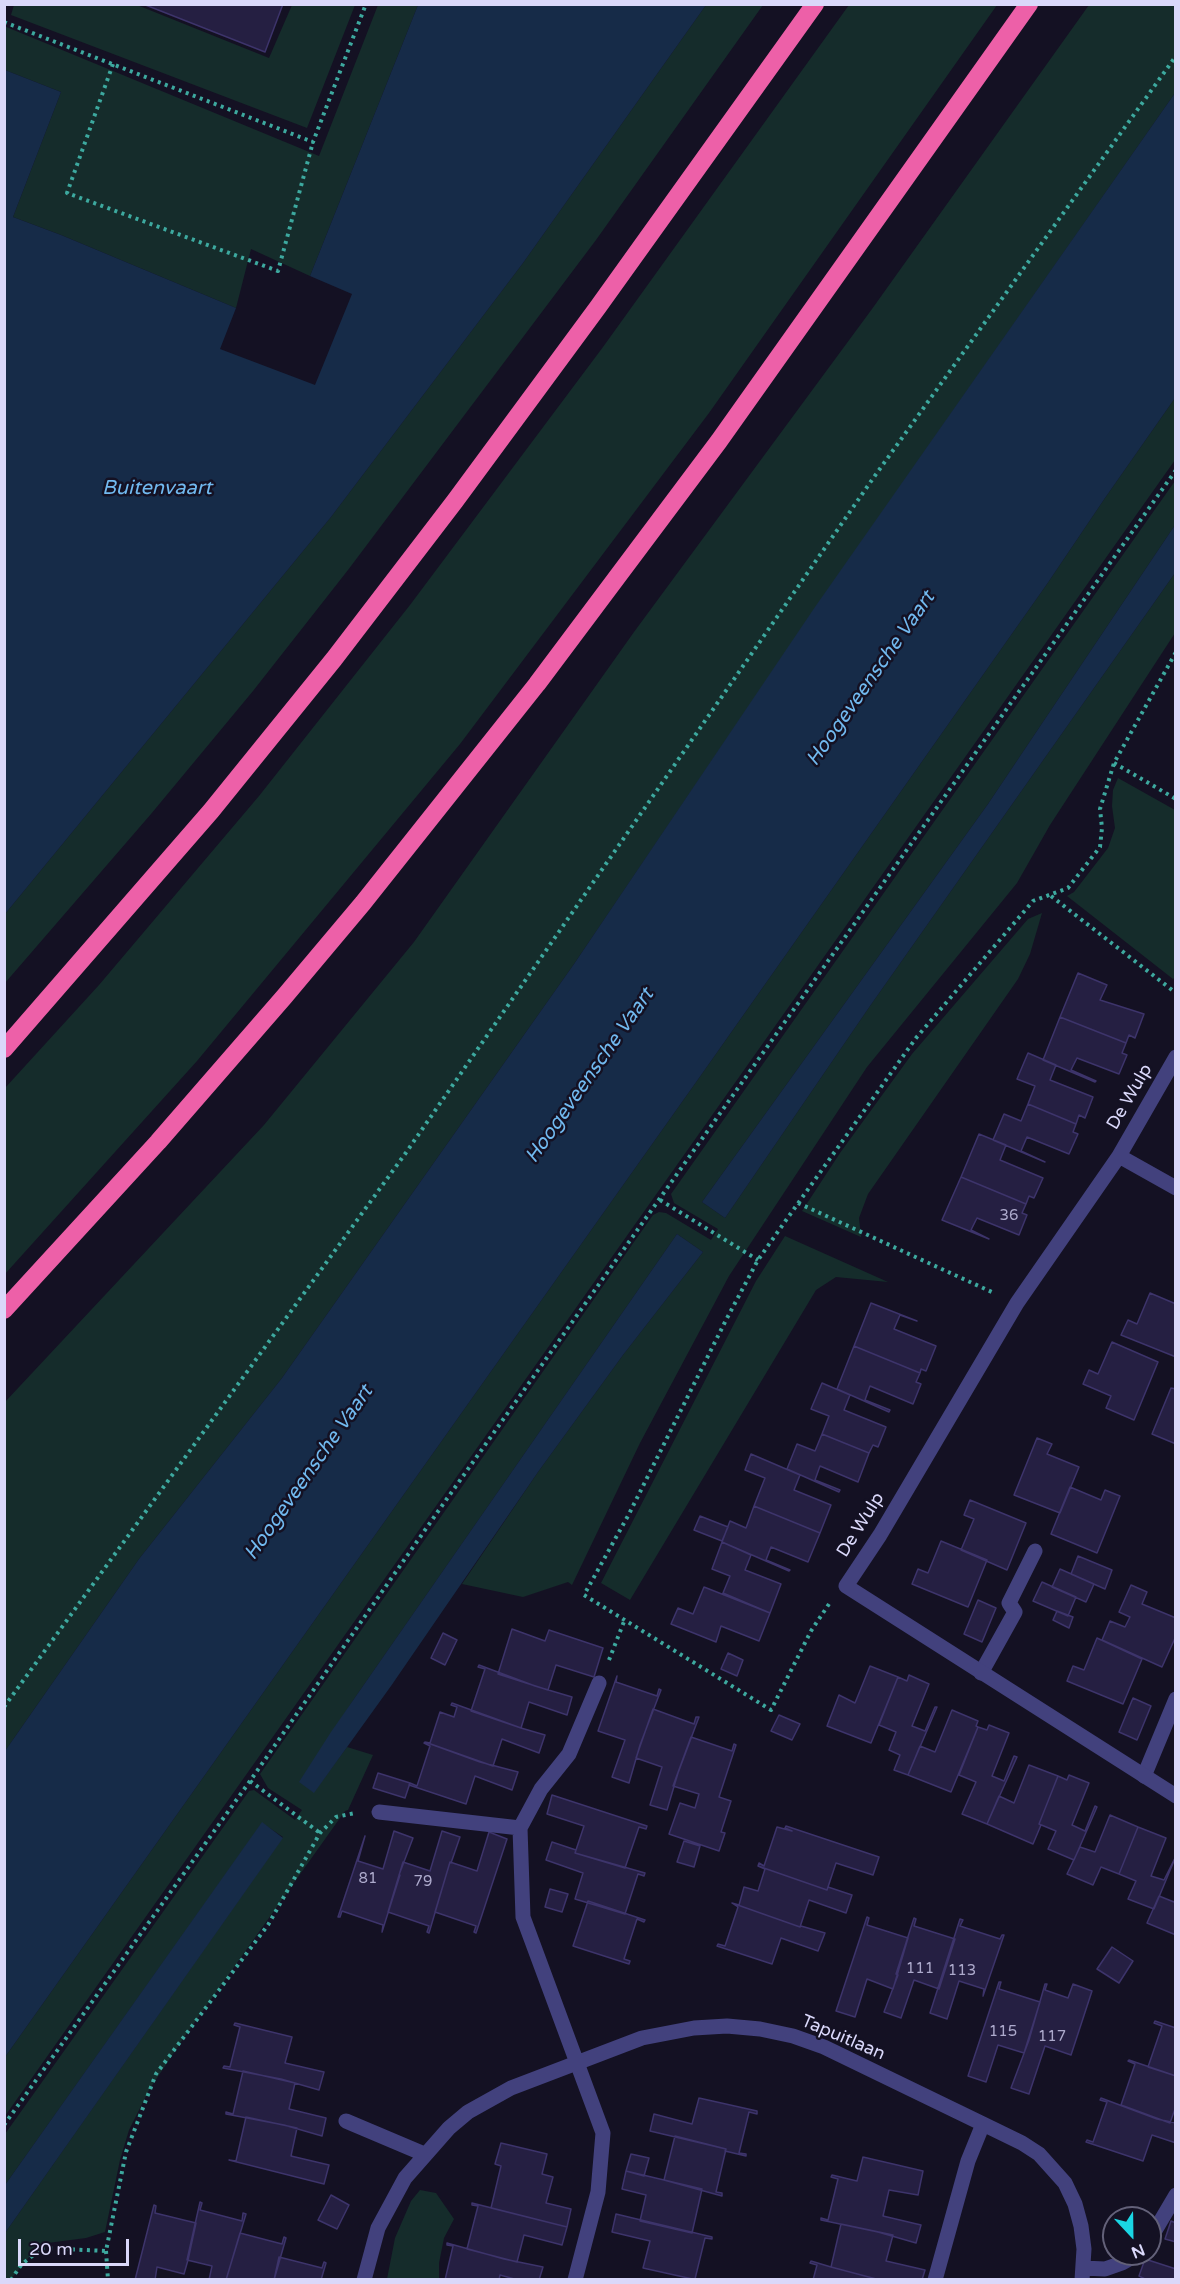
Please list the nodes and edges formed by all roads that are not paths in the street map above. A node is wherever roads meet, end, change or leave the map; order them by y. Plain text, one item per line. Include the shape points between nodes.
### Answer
1 (815, 4) edge
2 (1029, 4) edge
3 (4, 1049) edge
4 (1176, 1057) edge
5 (1119, 1156) junction
6 (1176, 1188) edge
7 (4, 1310) edge
8 (1035, 1551) dead end
9 (981, 1673) junction
10 (599, 1683) road end
11 (1176, 1699) edge
12 (1144, 1776) junction
13 (1176, 1796) edge
14 (379, 1812) road end
15 (520, 1828) junction
16 (575, 2064) junction
17 (346, 2121) dead end
18 (984, 2124) junction
19 (424, 2154) junction
20 (1176, 2195) edge
21 (1162, 2219) edge
22 (1114, 2266) edge
23 (1082, 2274) edge
24 (364, 2280) edge
25 (575, 2280) edge
26 (935, 2280) edge

1 - 3 highway via 578,335 334,659 211,811
2 - 7 highway via 719,441 537,684 284,997
4 - 5 street, De Wulp
5 - 6 street, De Wulp
5 - 9 street, De Wulp via 1017,1303 846,1586
8 - 9 street via 1009,1603 1015,1612
9 - 12 street, De Wulp
10 - 15 street via 569,1754 541,1789
11 - 12 street
12 - 13 street, De Wulp
14 - 15 street
15 - 16 street via 523,1917
16 - 18 street, Tapuitlaan via 668,2032 727,2026 760,2029 824,2047
16 - 19 street, Tapuitlaan via 490,2098 449,2128
16 - 25 street via 603,2133 598,2192
17 - 19 street
18 - 23 street, Tapuitlaan via 1038,2154 1065,2183 1081,2226
18 - 26 street via 968,2161
19 - 24 street, Tapuitlaan via 382,2219
20 - 21 street
22 - 23 street, Tapuitlaan

